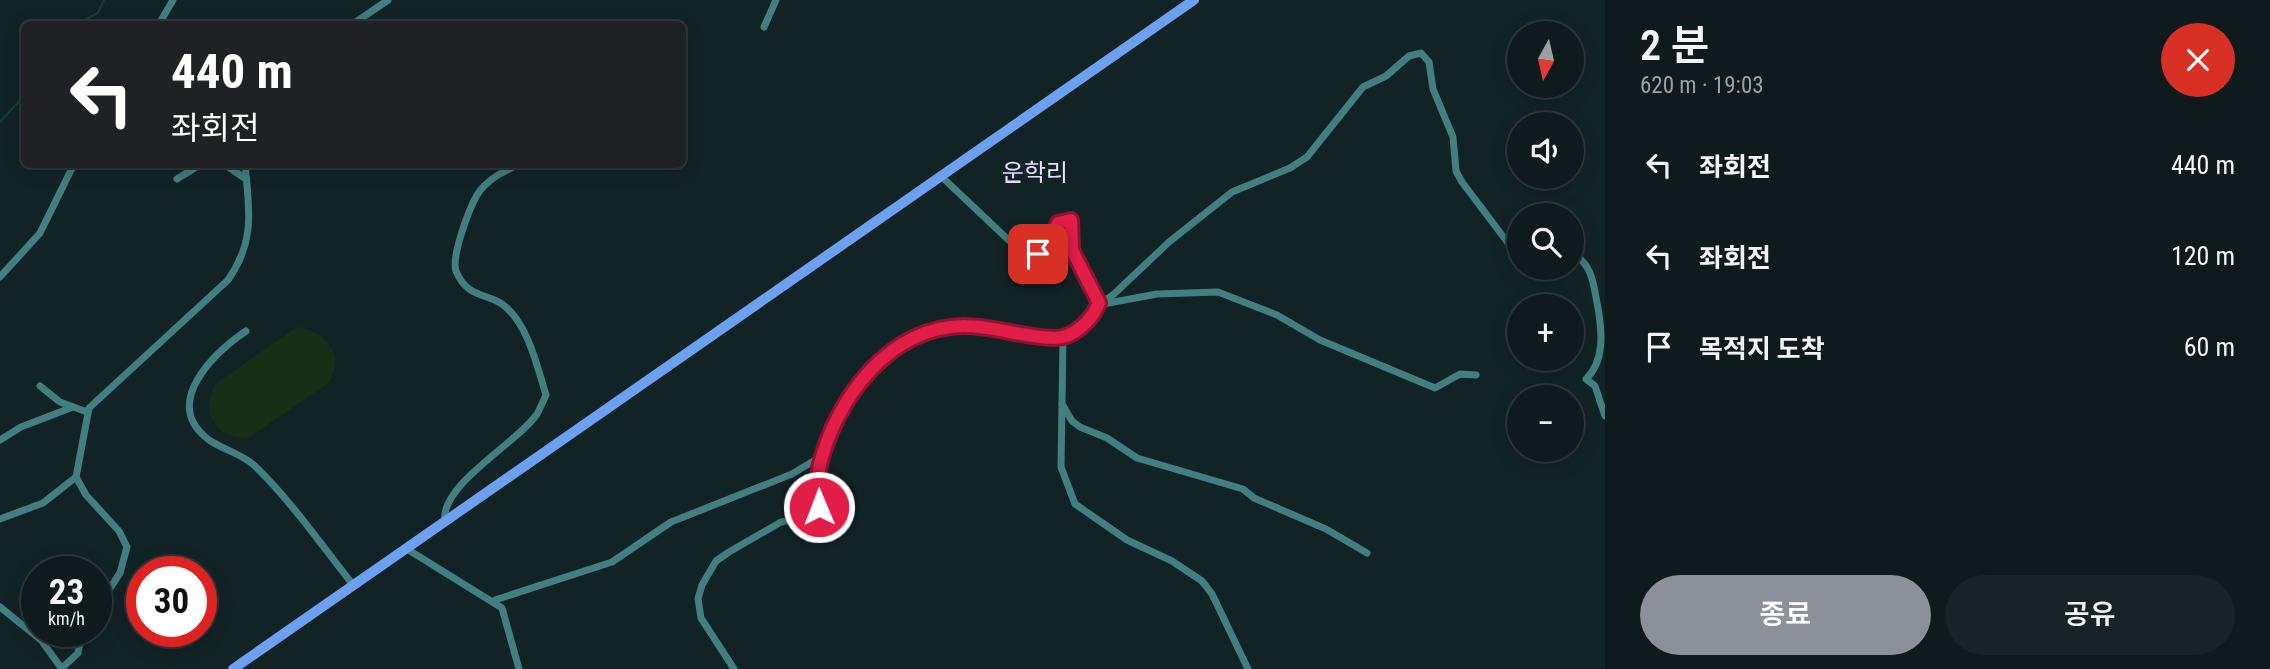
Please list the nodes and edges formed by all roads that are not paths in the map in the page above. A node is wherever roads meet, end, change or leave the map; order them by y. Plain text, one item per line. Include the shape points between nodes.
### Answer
1 (173, 0) edge
2 (388, 0) edge
3 (776, 0) edge
4 (1194, 0) edge
5 (161, 21) edge
6 (357, 21) edge
7 (764, 27) dead end
8 (72, 168) edge
9 (195, 168) edge
10 (230, 168) edge
11 (246, 168) edge
12 (511, 168) edge
13 (943, 178) junction
14 (177, 179) dead end
15 (247, 180) junction
16 (1507, 242) edge
17 (1584, 262) edge
18 (0, 277) edge
19 (1099, 303) junction
20 (246, 331) dead end
21 (1063, 337) junction
22 (1476, 375) dead end
23 (40, 386) dead end
24 (1062, 403) junction
25 (73, 407) junction
26 (87, 412) junction
27 (1605, 416) edge
28 (0, 440) edge
29 (823, 456) junction
30 (76, 477) junction
31 (0, 519) edge
32 (445, 523) junction
33 (407, 549) junction
34 (1367, 553) dead end
35 (112, 585) edge
36 (354, 586) junction
37 (495, 600) junction
38 (0, 607) edge
39 (79, 647) edge
40 (62, 668) edge
41 (233, 669) edge
42 (519, 669) edge
43 (734, 669) edge
44 (1248, 669) edge

1 - 5 street
2 - 6 street
3 - 7 street
4 - 13 main road
8 - 18 street via 40,233
9 - 14 street
10 - 15 street
11 - 15 street
12 - 32 street via 499,173 478,195 454,256 457,272 476,296 501,303 519,323 545,395 536,415 454,493 443,513
13 - 19 street via 1027,255 1043,251 1058,223 1071,220 1072,250
13 - 32 main road
15 - 26 street via 249,231 228,280
16 - 19 street via 1456,171 1453,137 1433,89 1429,62 1416,53 1363,88 1307,157 1290,169 1232,192
17 - 27 street via 1596,283 1604,330 1596,367 1586,379 1595,386
19 - 21 street via 1085,323
19 - 22 street via 1157,294 1218,292 1435,388 1460,374
20 - 36 street via 225,345 191,388 196,427 209,440 254,465
21 - 24 street
21 - 29 street via 963,326 920,334 872,368 851,393
23 - 25 street
24 - 34 street via 1080,427 1138,458 1243,489
24 - 44 street via 1061,467 1075,504 1127,540 1202,581
25 - 26 street
25 - 28 street via 31,422
26 - 30 street
29 - 37 street via 792,474 671,522 612,562
29 - 43 street via 818,471 820,502 814,516 781,522 722,556 699,592 701,618
30 - 31 street via 43,503
30 - 35 street via 127,547
32 - 33 main road
33 - 36 main road
33 - 37 street
36 - 41 main road
37 - 42 street via 505,616
38 - 40 street via 31,630
39 - 40 street

